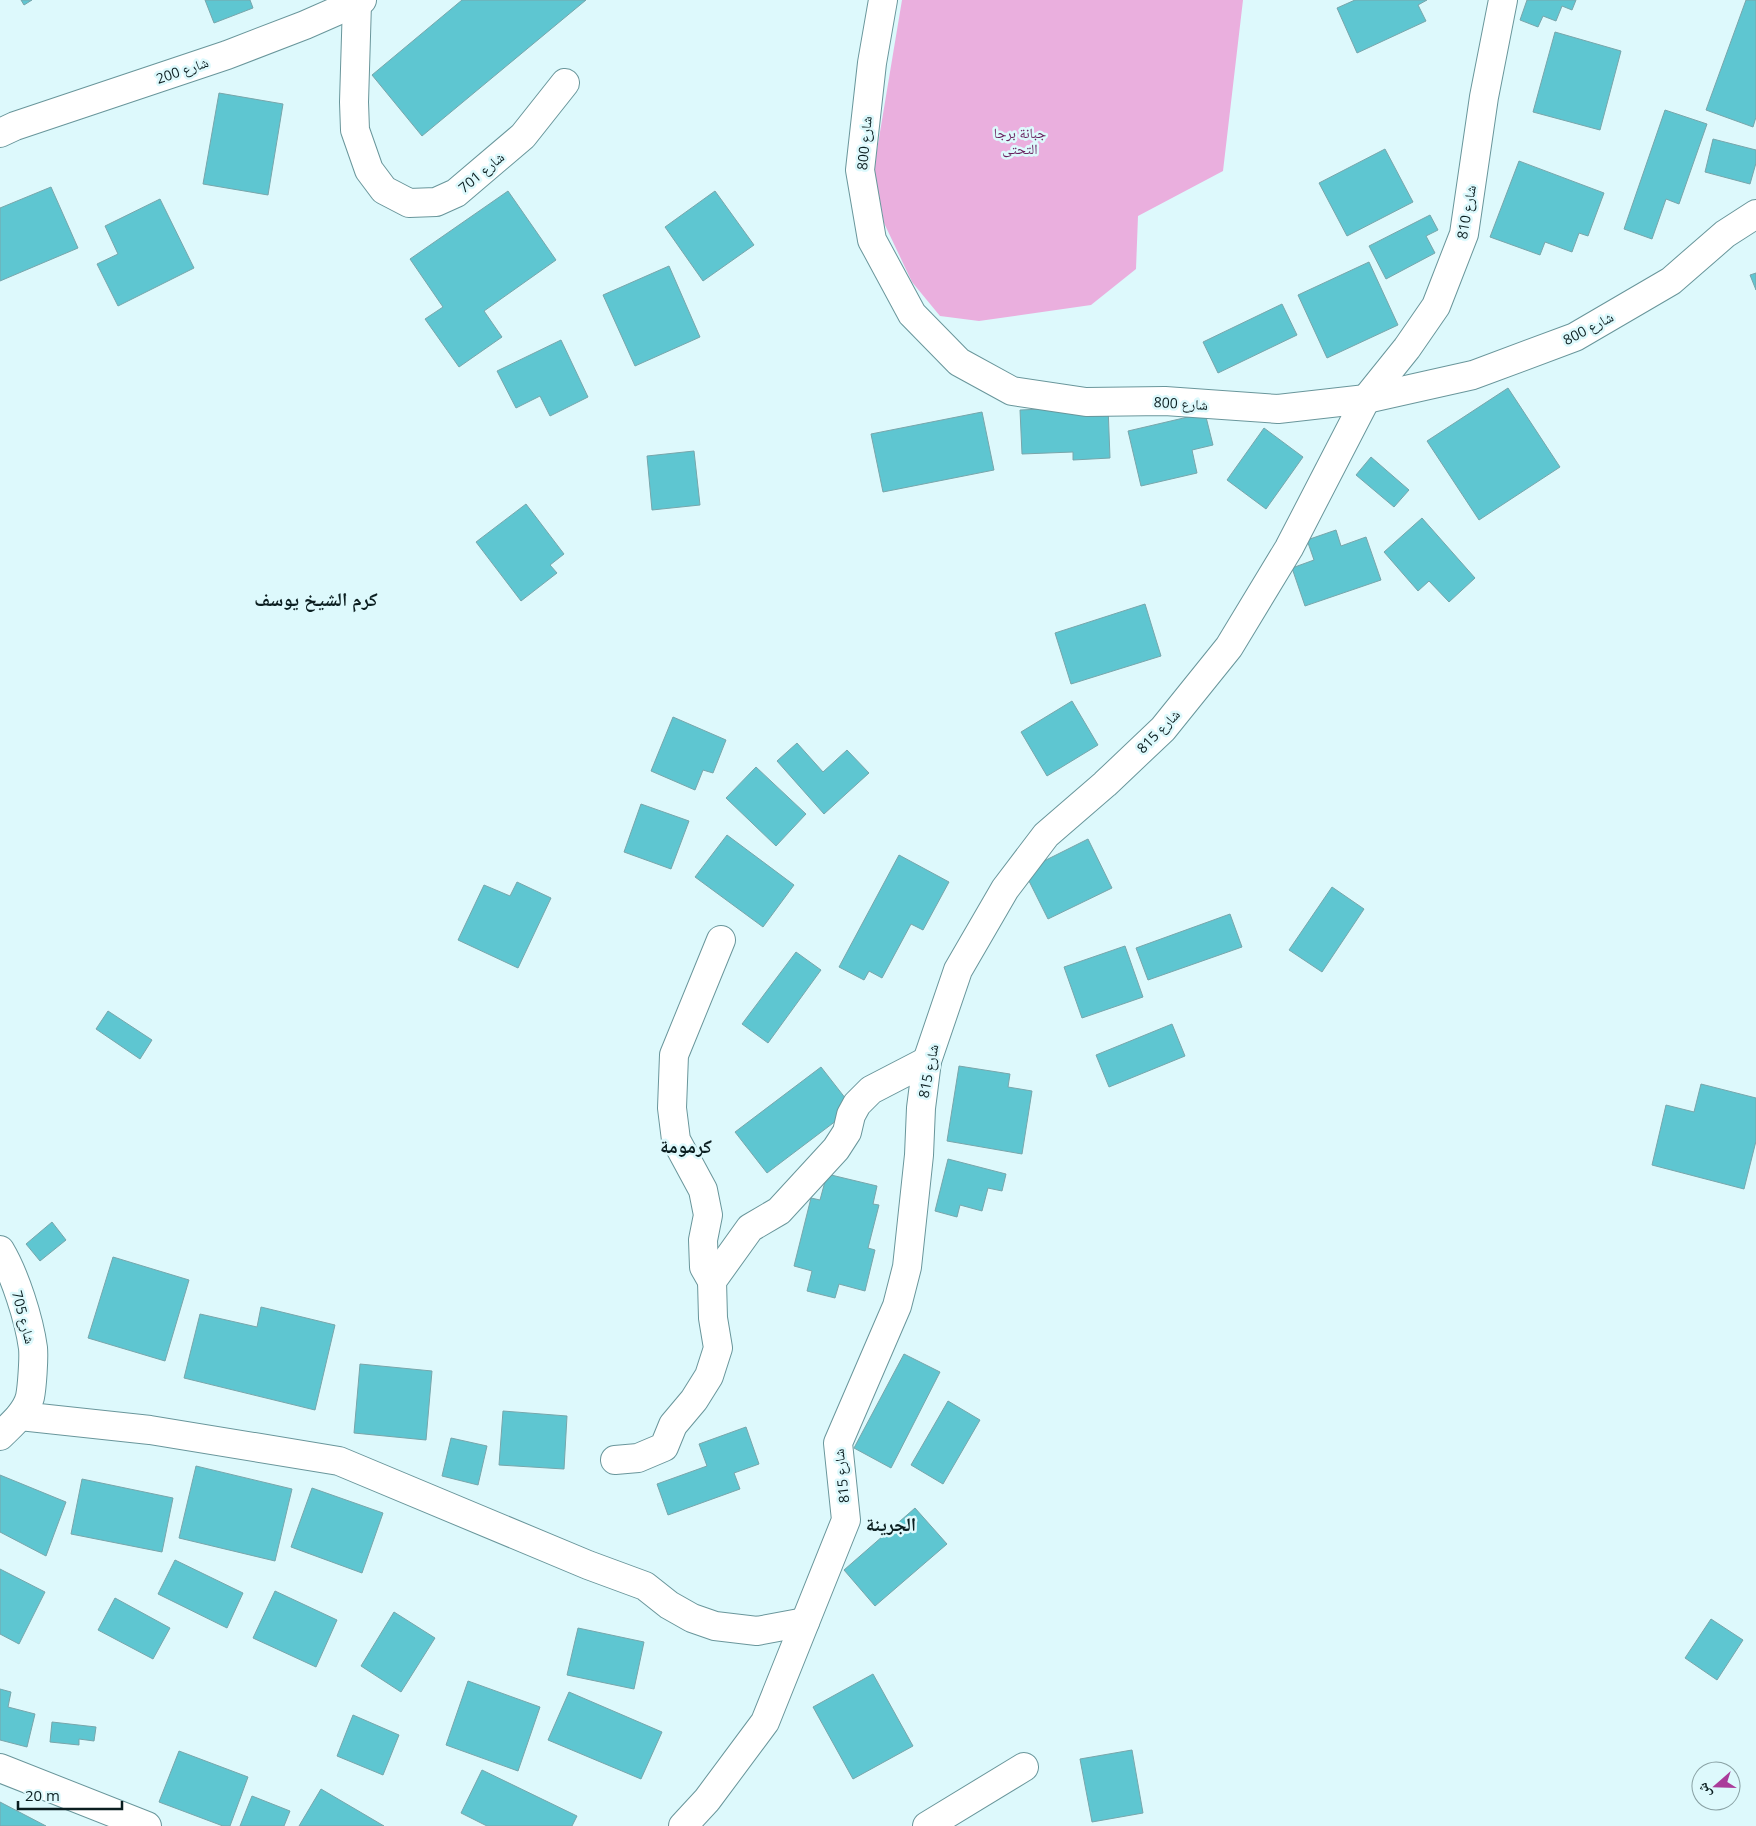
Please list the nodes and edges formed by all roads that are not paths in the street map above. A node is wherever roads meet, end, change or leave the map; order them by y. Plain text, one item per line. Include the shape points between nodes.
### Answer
1 (883, 0) edge
2 (1503, 0) edge
3 (359, 2) edge
4 (565, 83) dead end
5 (0, 133) edge
6 (1756, 214) edge
7 (1366, 399) junction
8 (721, 940) dead end
9 (927, 1061) junction
10 (0, 1250) edge
11 (712, 1281) junction
12 (20, 1416) junction
13 (0, 1436) edge
14 (615, 1460) dead end
15 (805, 1622) junction
16 (1024, 1767) dead end
17 (0, 1768) edge
18 (147, 1826) edge
19 (683, 1826) edge
20 (927, 1826) edge

1 - 7 street, شارع 800 via 860,170 872,240 912,314 959,362 1012,391 1086,402 1165,401 1278,409
2 - 7 street, شارع 810 via 1484,97 1464,234 1436,306
3 - 4 street, شارع 701 via 355,130 369,170 384,190 409,203 436,202 456,193 523,136
3 - 5 street, شارع 200 via 227,55
6 - 7 street, شارع 800 via 1725,234 1671,281 1576,337 1472,374
7 - 9 street, شارع 815 via 1289,548 1229,648 1163,728 1046,835 1004,889 958,970
8 - 11 street via 674,1055 672,1108 676,1140 703,1190 708,1215 703,1240 704,1267
9 - 11 street via 871,1090 854,1110 847,1132 836,1148 779,1211 750,1228
9 - 15 street, شارع 815 via 907,1268 897,1306 838,1442 846,1520
10 - 12 street, شارع 705 via 23,1307 33,1349 30,1398
11 - 14 street via 718,1348 709,1376 673,1425 664,1447 638,1458
12 - 13 street, شارع 705
12 - 15 street via 150,1430 339,1461 579,1562 645,1586 669,1605 715,1626 757,1630
15 - 19 street, شارع 815 via 764,1722 707,1800
16 - 20 street
17 - 18 street

